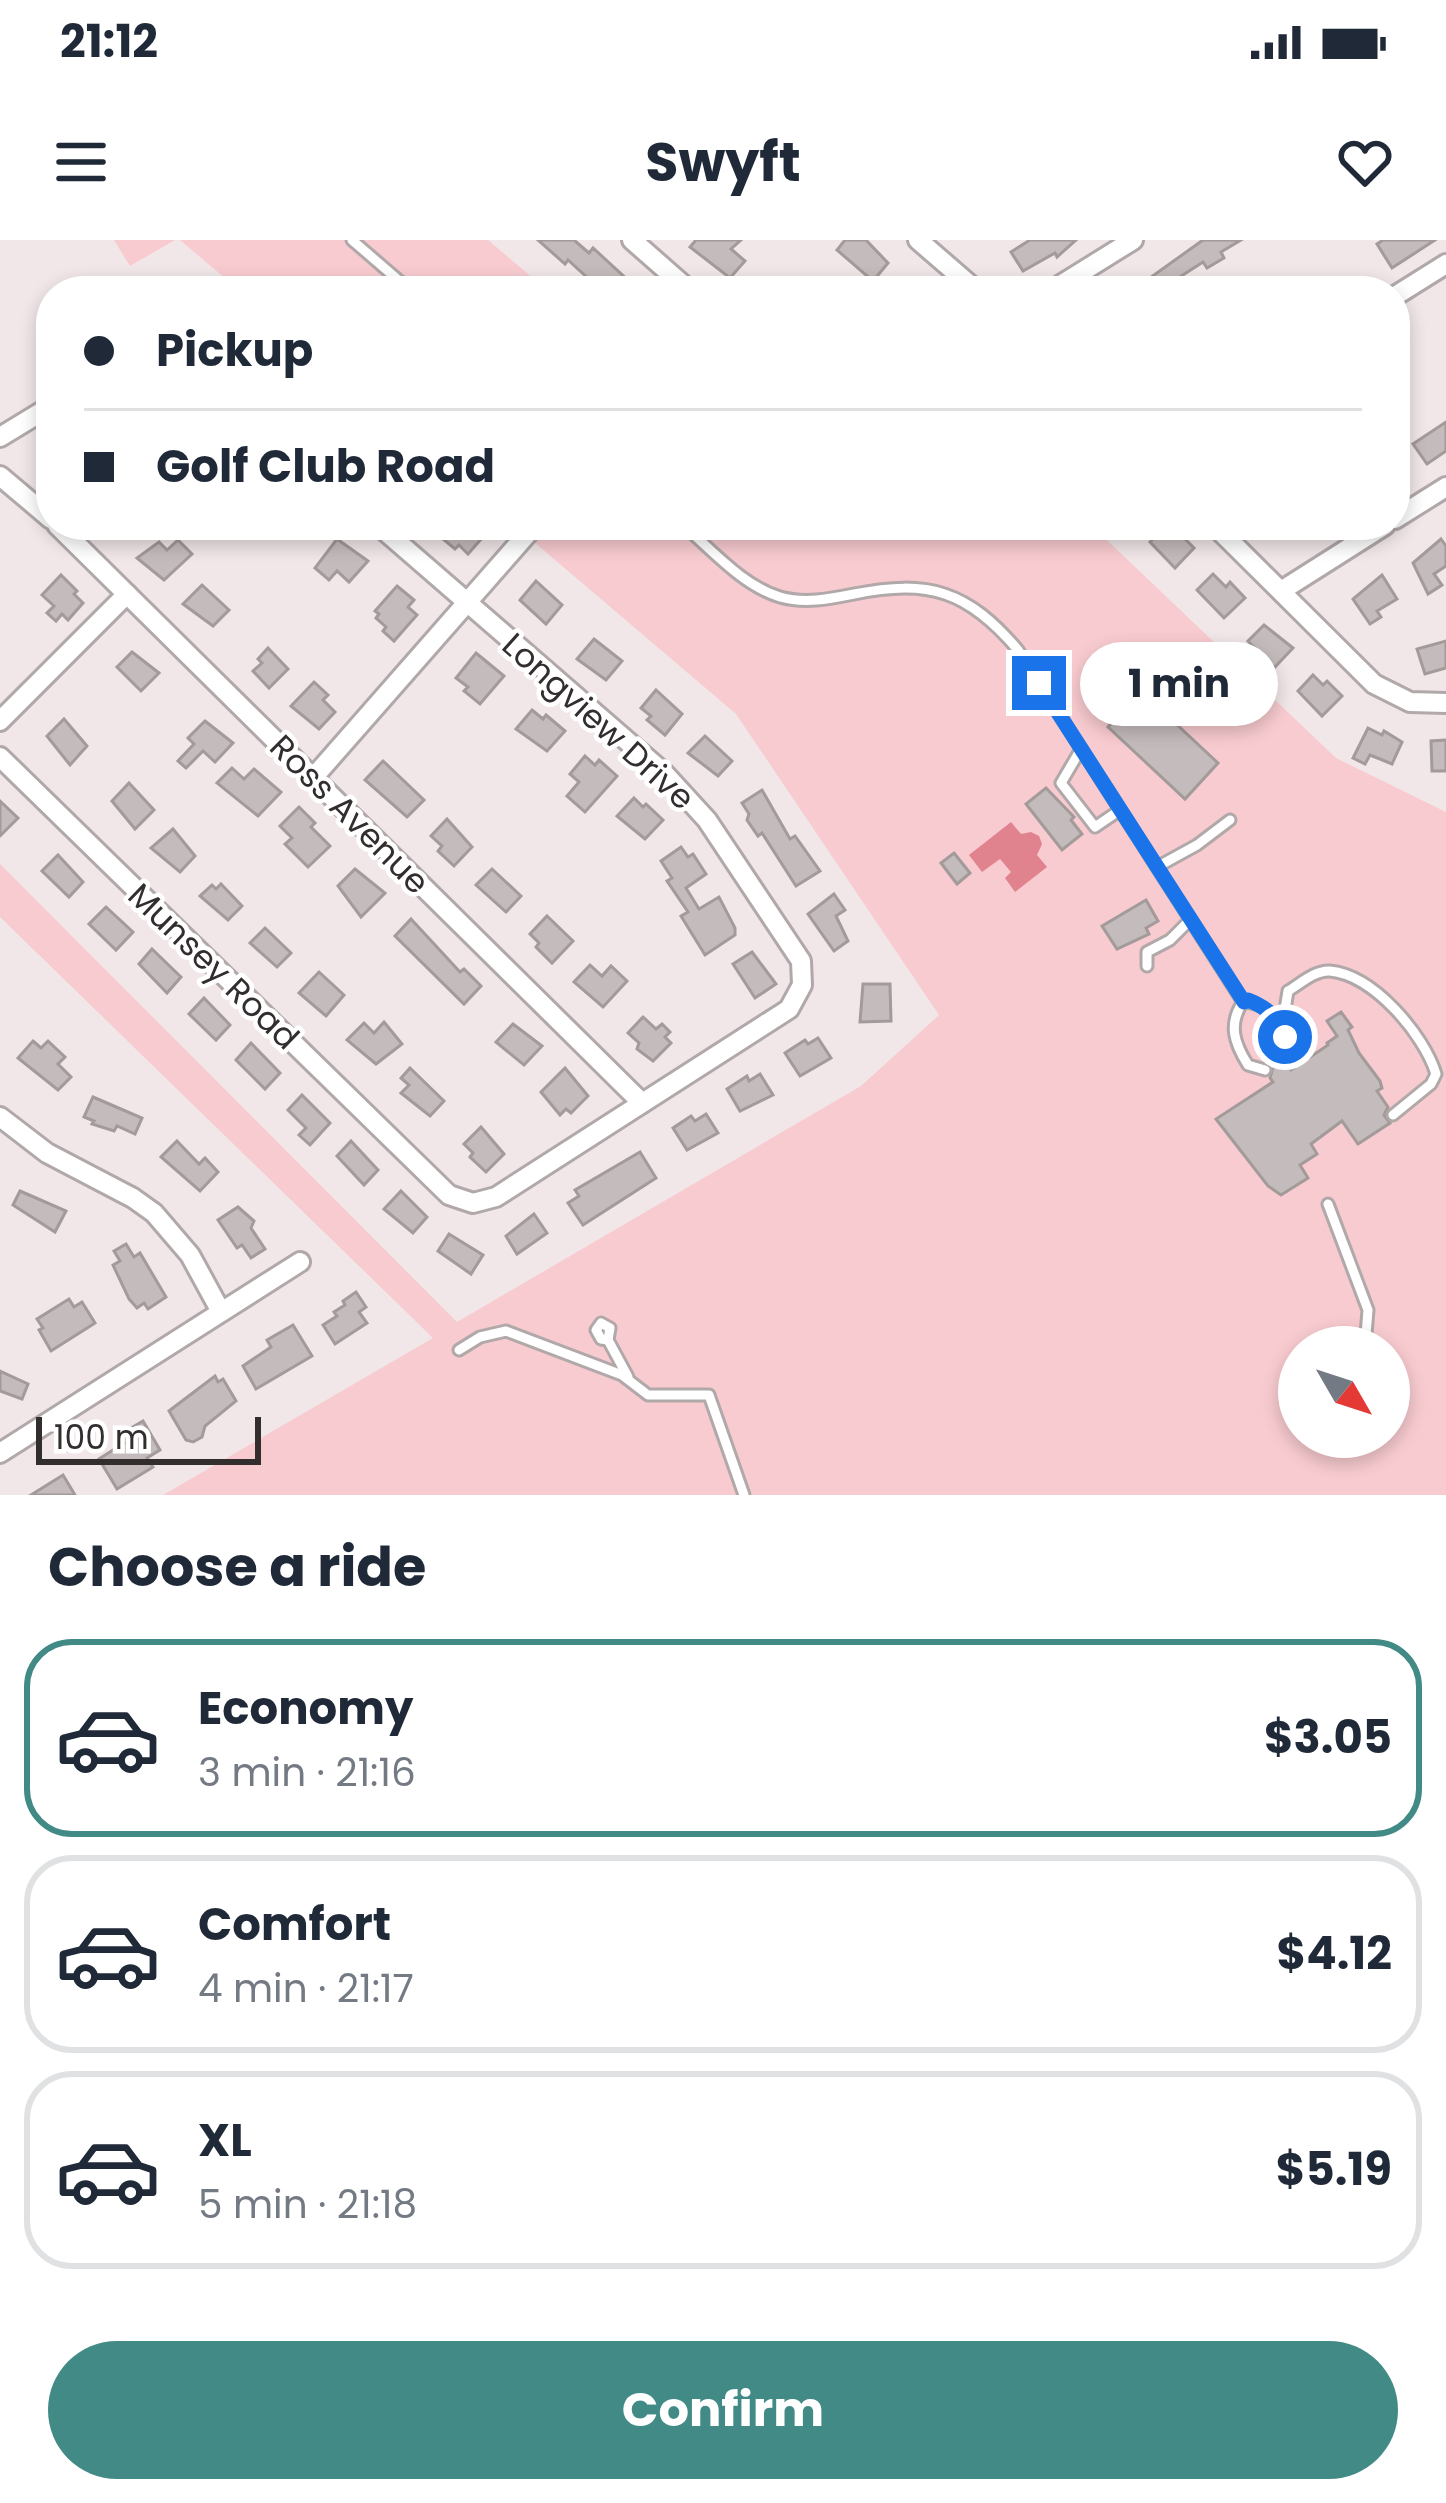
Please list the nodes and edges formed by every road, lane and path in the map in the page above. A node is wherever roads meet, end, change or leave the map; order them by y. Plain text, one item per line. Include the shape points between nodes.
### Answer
1 (352, 240) edge
2 (632, 240) edge
3 (919, 240) edge
4 (1133, 240) edge
5 (1446, 264) edge
6 (394, 276) edge
7 (673, 276) edge
8 (960, 276) edge
9 (1076, 276) edge
10 (1410, 287) edge
11 (36, 415) edge
12 (0, 437) edge
13 (0, 476) edge
14 (1446, 487) edge
15 (36, 507) edge
16 (1410, 510) edge
17 (72, 540) edge
18 (395, 540) edge
19 (522, 540) edge
20 (700, 540) edge
21 (1229, 540) edge
22 (1361, 540) edge
23 (1281, 591) junction
24 (127, 594) junction
25 (467, 602) junction
26 (1446, 703) edge
27 (0, 721) edge
28 (1081, 748) junction
29 (0, 758) edge
30 (313, 778) junction
31 (1120, 810) junction
32 (1230, 820) dead end
33 (1156, 867) junction
34 (1190, 920) junction
35 (1147, 966) dead end
36 (1244, 1002) junction
37 (1282, 1028) junction
38 (1282, 1057) dead end
39 (1264, 1070) dead end
40 (643, 1103) junction
41 (1393, 1114) dead end
42 (0, 1117) edge
43 (1328, 1204) dead end
44 (300, 1262) dead end
45 (220, 1310) junction
46 (1367, 1326) edge
47 (608, 1340) dead end
48 (459, 1350) dead end
49 (631, 1382) junction
50 (0, 1453) edge
51 (743, 1495) edge

1 - 6 lane
2 - 7 street
3 - 8 street
4 - 9 street
5 - 10 street
11 - 12 street
13 - 15 street, Ross Avenue
14 - 16 street
17 - 24 street, Ross Avenue
18 - 25 street, Longview Drive
19 - 25 street
20 - 28 lane via 782,598 818,601 904,586 964,602 1018,650
21 - 23 street
22 - 23 street
23 - 26 street via 1374,684 1410,702
24 - 27 street
24 - 30 street, Ross Avenue
25 - 30 street
25 - 40 street, Longview Drive via 664,773 707,820 801,961 802,985 788,1009
28 - 31 lane
28 - 31 lane via 1061,783 1095,827
29 - 40 street, Munsey Road via 449,1196 474,1203 496,1197
30 - 40 street, Ross Avenue
31 - 33 lane
32 - 33 lane
33 - 34 lane
34 - 35 lane via 1147,952
34 - 36 lane
36 - 37 lane via 1264,1007
36 - 39 lane via 1233,1021 1235,1041 1248,1065
37 - 38 lane
37 - 41 lane via 1288,991 1321,972 1380,996 1412,1029 1436,1074
42 - 45 street via 154,1214 190,1255
43 - 46 lane via 1368,1310
44 - 45 street
45 - 50 street
47 - 49 lane
48 - 49 lane via 506,1331
49 - 51 lane via 648,1395 709,1396

